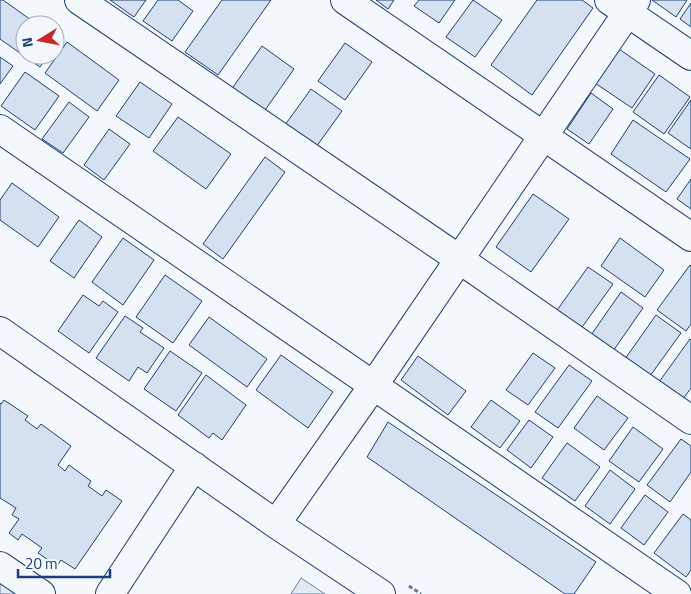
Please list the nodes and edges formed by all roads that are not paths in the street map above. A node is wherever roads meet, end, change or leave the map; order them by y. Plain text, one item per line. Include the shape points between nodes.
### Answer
1 (79, 0) edge
2 (345, 0) edge
3 (624, 4) edge
4 (691, 56) edge
5 (0, 129) edge
6 (544, 136) junction
7 (691, 237) edge
8 (459, 259) junction
9 (0, 332) edge
10 (373, 386) junction
11 (691, 420) edge
12 (194, 466) junction
13 (276, 524) junction
14 (0, 566) edge
15 (41, 594) edge
16 (110, 594) edge
17 (381, 594) edge
18 (678, 594) edge

1 - 8 street
2 - 6 street
3 - 4 street
3 - 6 street
5 - 10 street
6 - 7 street
6 - 8 street
8 - 10 street
8 - 11 street
9 - 12 street
10 - 13 street
10 - 18 street
12 - 13 street
12 - 16 street
13 - 17 street
14 - 15 street

